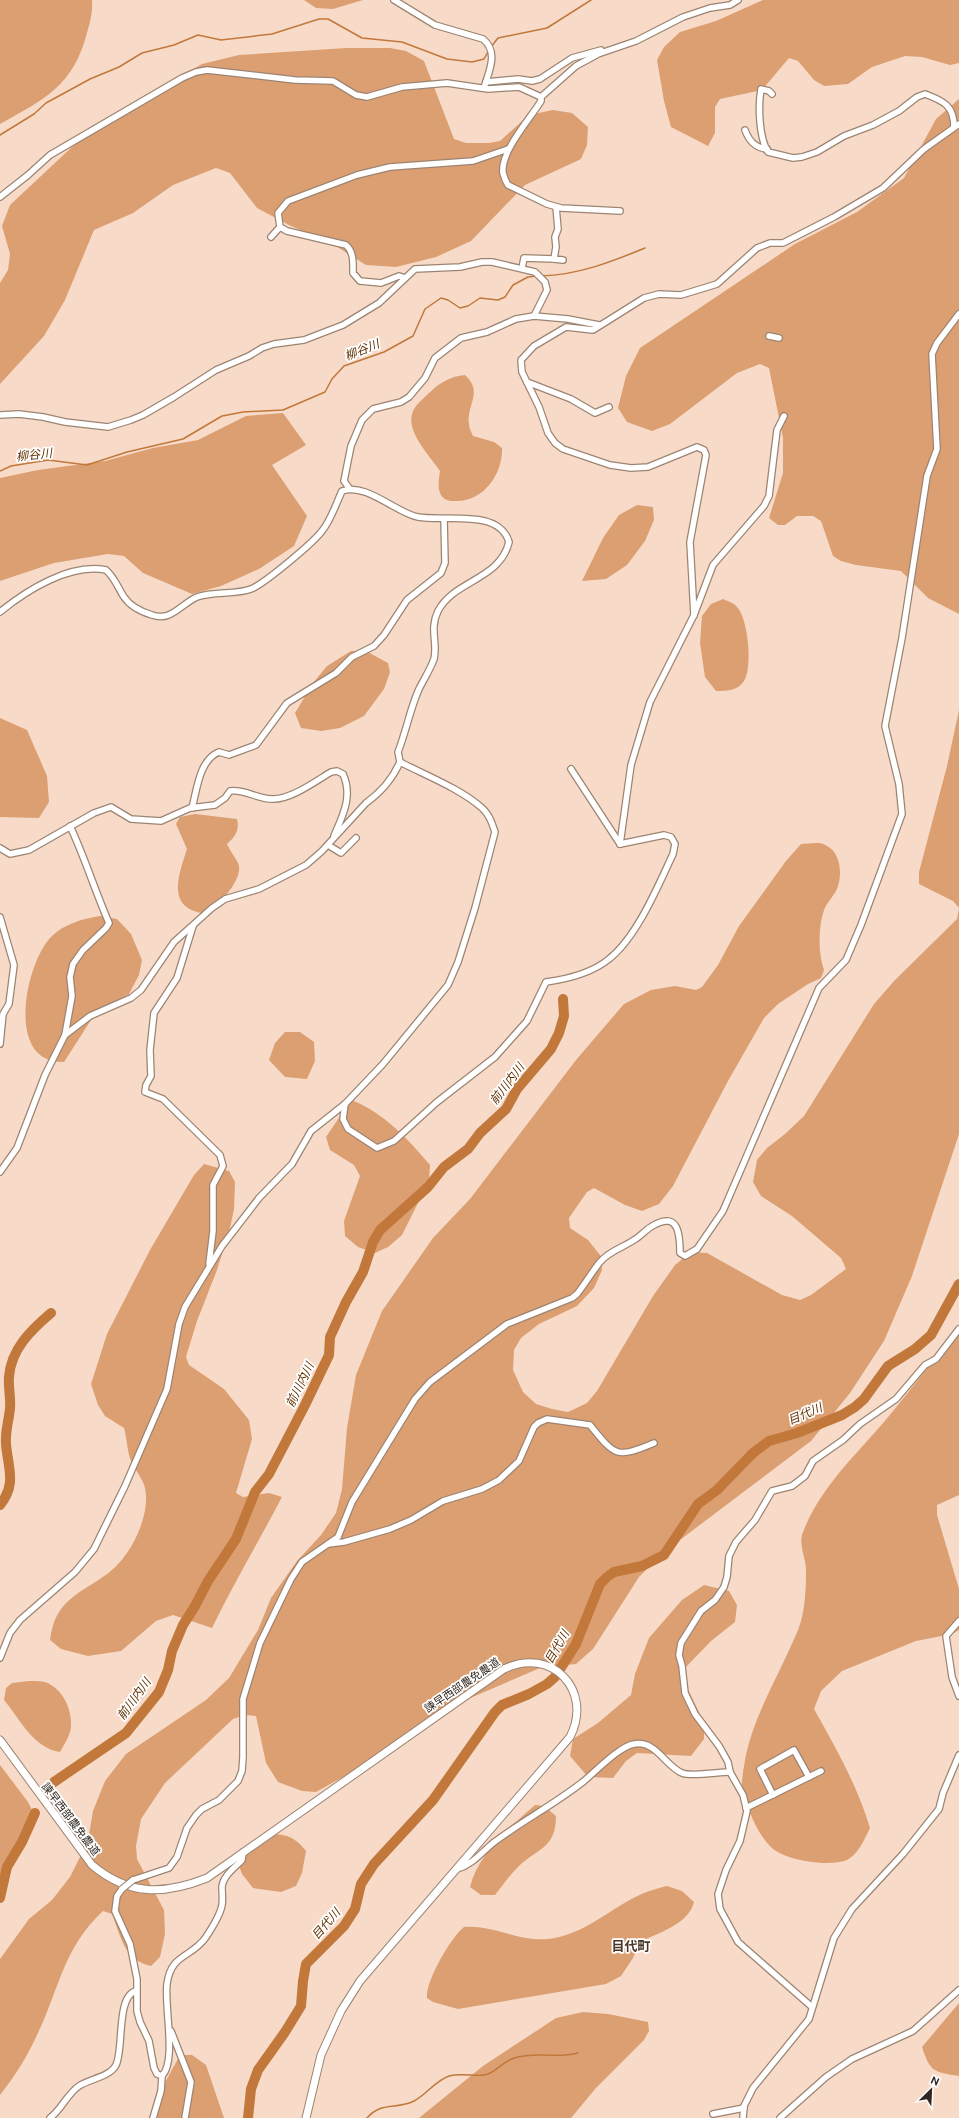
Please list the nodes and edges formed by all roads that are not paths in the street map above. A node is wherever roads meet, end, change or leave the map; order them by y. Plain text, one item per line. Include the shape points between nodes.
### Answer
1 (394, 0) edge
2 (738, 0) edge
3 (608, 50) junction
4 (485, 85) junction
5 (772, 94) dead end
6 (541, 97) junction
7 (956, 126) edge
8 (745, 130) dead end
9 (508, 149) junction
10 (766, 149) junction
11 (0, 198) edge
12 (556, 207) junction
13 (620, 211) dead end
14 (280, 227) junction
15 (271, 237) dead end
16 (554, 259) junction
17 (563, 260) dead end
18 (522, 268) junction
19 (405, 278) junction
20 (959, 314) edge
21 (534, 316) junction
22 (599, 325) junction
23 (769, 336) dead end
24 (779, 338) dead end
25 (527, 382) junction
26 (609, 407) dead end
27 (0, 416) edge
28 (784, 416) dead end
29 (349, 488) junction
30 (444, 519) junction
31 (0, 612) edge
32 (694, 615) junction
33 (400, 762) junction
34 (571, 769) dead end
35 (192, 808) junction
36 (70, 826) junction
37 (356, 838) dead end
38 (332, 840) junction
39 (620, 844) junction
40 (328, 845) junction
41 (0, 848) edge
42 (0, 917) edge
43 (194, 924) junction
44 (66, 1036) junction
45 (0, 1044) edge
46 (345, 1104) junction
47 (0, 1172) edge
48 (208, 1266) junction
49 (959, 1329) edge
50 (654, 1442) dead end
51 (326, 1544) junction
52 (959, 1621) edge
53 (0, 1658) edge
54 (959, 1696) edge
55 (0, 1740) edge
56 (959, 1755) edge
57 (821, 1771) dead end
58 (730, 1772) junction
59 (809, 1777) junction
60 (773, 1795) junction
61 (746, 1808) junction
62 (242, 1852) junction
63 (455, 1870) junction
64 (959, 1990) edge
65 (136, 1991) junction
66 (812, 2007) junction
67 (170, 2029) junction
68 (162, 2076) junction
69 (744, 2108) junction
70 (713, 2114) dead end
71 (50, 2118) edge
72 (153, 2118) edge
73 (185, 2118) edge
74 (306, 2118) edge
75 (743, 2118) edge
76 (780, 2118) edge

1 - 4 street via 435,25 483,39 488,43 492,49 492,61
2 - 3 street via 730,5 710,8 683,18 636,41
3 - 4 street via 572,58 540,79 518,79
3 - 6 street via 576,66
4 - 6 street via 519,87
4 - 11 street via 427,84 402,87 366,97 356,95 333,82 288,80 207,70 196,72 50,155
5 - 10 street via 761,90 762,136
6 - 9 street via 541,102
7 - 10 street via 948,106 925,94 873,125 844,136 817,152 793,158 768,152
7 - 22 street via 924,149 884,188 783,243 770,243 757,248 717,284 681,294 659,294 644,298
8 - 10 street via 749,140 757,147
9 - 12 street via 503,174 508,185
9 - 14 street via 473,161 390,167 357,175 288,201 278,213
12 - 13 street
12 - 16 street via 558,229
14 - 15 street
14 - 19 street via 287,231 346,245 350,248 353,261 352,273 360,281 381,283 399,276
16 - 17 street
16 - 18 street via 524,258
18 - 19 street via 482,262 460,267 415,269
18 - 21 street via 535,272 545,282 547,290
19 - 27 street via 379,303 343,325 304,340 262,348 216,370 144,415 131,420 108,427 19,414
20 - 51 street via 937,343 932,354 937,449 927,476 914,545 902,638 885,726 902,802 900,820 846,960 818,988 723,1211 697,1249 685,1256 680,1253 679,1231 676,1225 667,1221 653,1225 628,1244 611,1252 572,1298 507,1324 430,1382 414,1399 352,1502 338,1537
21 - 22 street
21 - 29 street via 516,319 487,332 461,338 435,358 409,397 401,402 372,409 362,420 351,446 344,481
22 - 25 street via 593,330 566,327 534,346 521,360 522,372
23 - 24 street
25 - 26 street via 571,399 595,413
25 - 32 street via 548,433 555,444 568,451 610,465 631,468 648,467 697,447 704,450 706,456 690,542
28 - 32 street via 777,430 769,496 764,506 713,565
29 - 30 street via 375,496 417,517
29 - 31 street via 342,491 322,531 263,583 250,589 200,596 189,601 172,615 154,616 124,598 118,584 106,570 70,571 31,590
30 - 33 street via 475,518 487,521 507,534 509,542 501,560 488,573 446,598 437,612 432,627 434,657 418,690 398,752
30 - 35 street via 445,563 441,573 407,600 374,646 352,657 336,672 287,703 256,745 229,755 219,752 214,754 204,765
32 - 39 street via 650,702 639,733 630,765
33 - 38 street via 390,779
33 - 46 street via 482,808 495,832 493,845 458,962 448,985 383,1064
34 - 39 street
35 - 36 street via 161,821 131,819 111,807
35 - 38 street via 215,805 230,791 237,790 273,799 295,793 337,771 343,774 348,793 346,808
36 - 41 street via 29,850 10,854
36 - 44 street via 109,923 73,964 70,976 72,996
37 - 40 street via 341,853
38 - 40 street
39 - 46 street via 664,835 671,837 675,844 673,854 641,918 610,958 595,968 573,977 546,982 527,1021 495,1057 437,1102 394,1141 377,1148 348,1129 343,1119
40 - 43 street via 306,865 259,889 226,899
42 - 45 street via 14,965 9,1004 3,1014
43 - 44 street via 174,942 141,990 131,998 90,1016
43 - 48 street via 177,978 154,1013 150,1050 151,1076 145,1092 163,1100 220,1155 223,1166 213,1185 213,1231
44 - 47 street via 46,1075 17,1148
46 - 48 street via 311,1131 292,1164 259,1198
48 - 53 street via 185,1307 179,1324 167,1389 125,1486 94,1549 75,1572 20,1620 10,1633
49 - 58 street via 936,1358 925,1366 896,1399 813,1461 805,1476 792,1486 772,1491 729,1556 724,1587 715,1600 700,1611 681,1643 679,1655 685,1693 695,1714 719,1746 728,1762
50 - 51 street via 619,1454 604,1443 590,1425 547,1419 534,1427 519,1461 507,1474 482,1489 443,1501 412,1520 384,1531
51 - 65 street, bridge via 302,1562 260,1643 243,1698 243,1757 238,1781 219,1800 196,1815 187,1828 177,1857 169,1868 133,1880 118,1896 115,1911 130,1944 137,1979
52 - 54 street via 946,1636 952,1677
55 - 62 street, 諫早西部農免農道 via 92,1865 111,1879 142,1889 176,1889 208,1878
56 - 66 street via 939,1809 903,1854 852,1909 834,1938
57 - 59 street
58 - 61 street
58 - 63 street via 690,1775 681,1773 654,1749 644,1744 634,1744 620,1749 579,1785 494,1843 466,1866
59 - 60 street
59 - 60 street via 794,1750 760,1769
60 - 61 street
61 - 66 street via 746,1821 740,1841 718,1894 720,1909 738,1942
62 - 63 street, 諫早西部農免農道 via 504,1669 527,1662 553,1668 571,1685 578,1712 575,1728
62 - 67 street via 242,1860 228,1874 222,1885 223,1903 207,1935 200,1946 179,1957 172,1966 167,1983 166,2002
63 - 74 street, 諫早西部農免農道 via 360,1981 341,2011 321,2055
64 - 76 street via 913,2030 852,2060 826,2077
65 - 68 street via 137,2011 149,2041 154,2068 157,2074
65 - 71 street via 127,1998 122,2013 116,2065 107,2074 78,2087
66 - 69 street via 809,2019 753,2088
67 - 68 street via 166,2072
67 - 73 street via 191,2082
68 - 72 street
69 - 70 street
69 - 75 street

